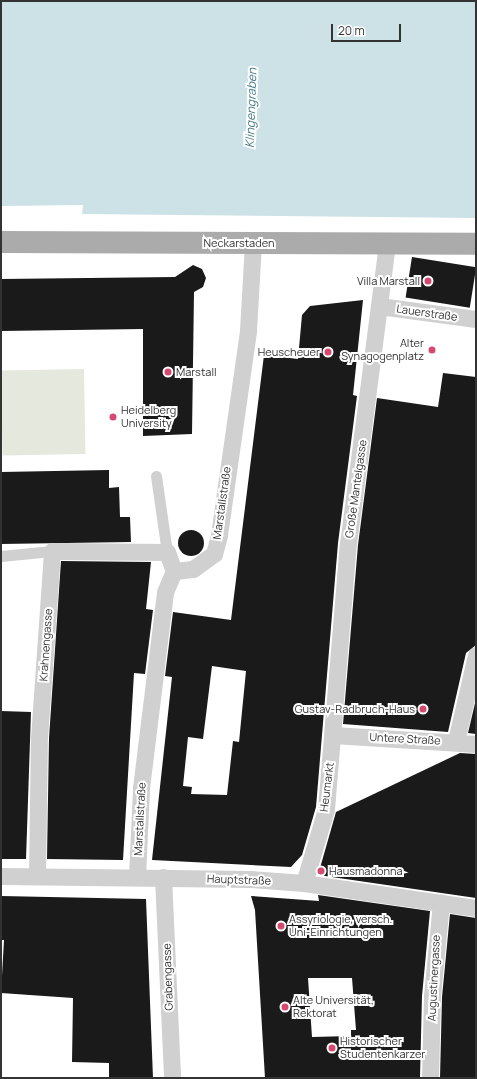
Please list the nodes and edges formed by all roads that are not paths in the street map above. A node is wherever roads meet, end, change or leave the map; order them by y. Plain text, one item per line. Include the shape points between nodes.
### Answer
1 (1, 242) edge
2 (253, 243) junction
3 (387, 244) junction
4 (476, 244) edge
5 (378, 306) junction
6 (476, 319) edge
7 (156, 476) dead end
8 (52, 551) junction
9 (167, 552) junction
10 (1, 556) edge
11 (174, 571) junction
12 (476, 654) edge
13 (333, 735) junction
14 (456, 741) junction
15 (476, 744) edge
16 (1, 876) edge
17 (37, 876) junction
18 (163, 877) junction
19 (137, 878) junction
20 (304, 883) junction
21 (441, 902) junction
22 (476, 908) edge
23 (172, 1078) edge
24 (430, 1078) edge

1 - 2 main road, Neckarstaden
2 - 3 main road, Neckarstaden
2 - 11 street, Marstallstraße via 248,330 219,535 214,554 205,563
3 - 4 main road, Neckarstaden
3 - 5 street, Große Mantelgasse
5 - 6 street, Lauerstraße via 404,310 453,311
5 - 13 street, Große Mantelgasse via 348,544
7 - 9 lane
8 - 9 street
8 - 10 lane
8 - 17 street, Krahnengasse via 39,738
9 - 11 street
11 - 19 street, Marstallstraße via 165,592 141,788
12 - 14 street
13 - 14 street, Untere Straße
13 - 20 street, Heumarkt via 326,809
14 - 15 street, Untere Straße
16 - 17 street, Hauptstraße
17 - 19 street, Hauptstraße
18 - 19 street, Hauptstraße
18 - 20 street, Hauptstraße
18 - 23 street, Grabengasse
20 - 21 street, Hauptstraße
21 - 22 street, Hauptstraße
21 - 24 street, Augustinergasse via 432,996

